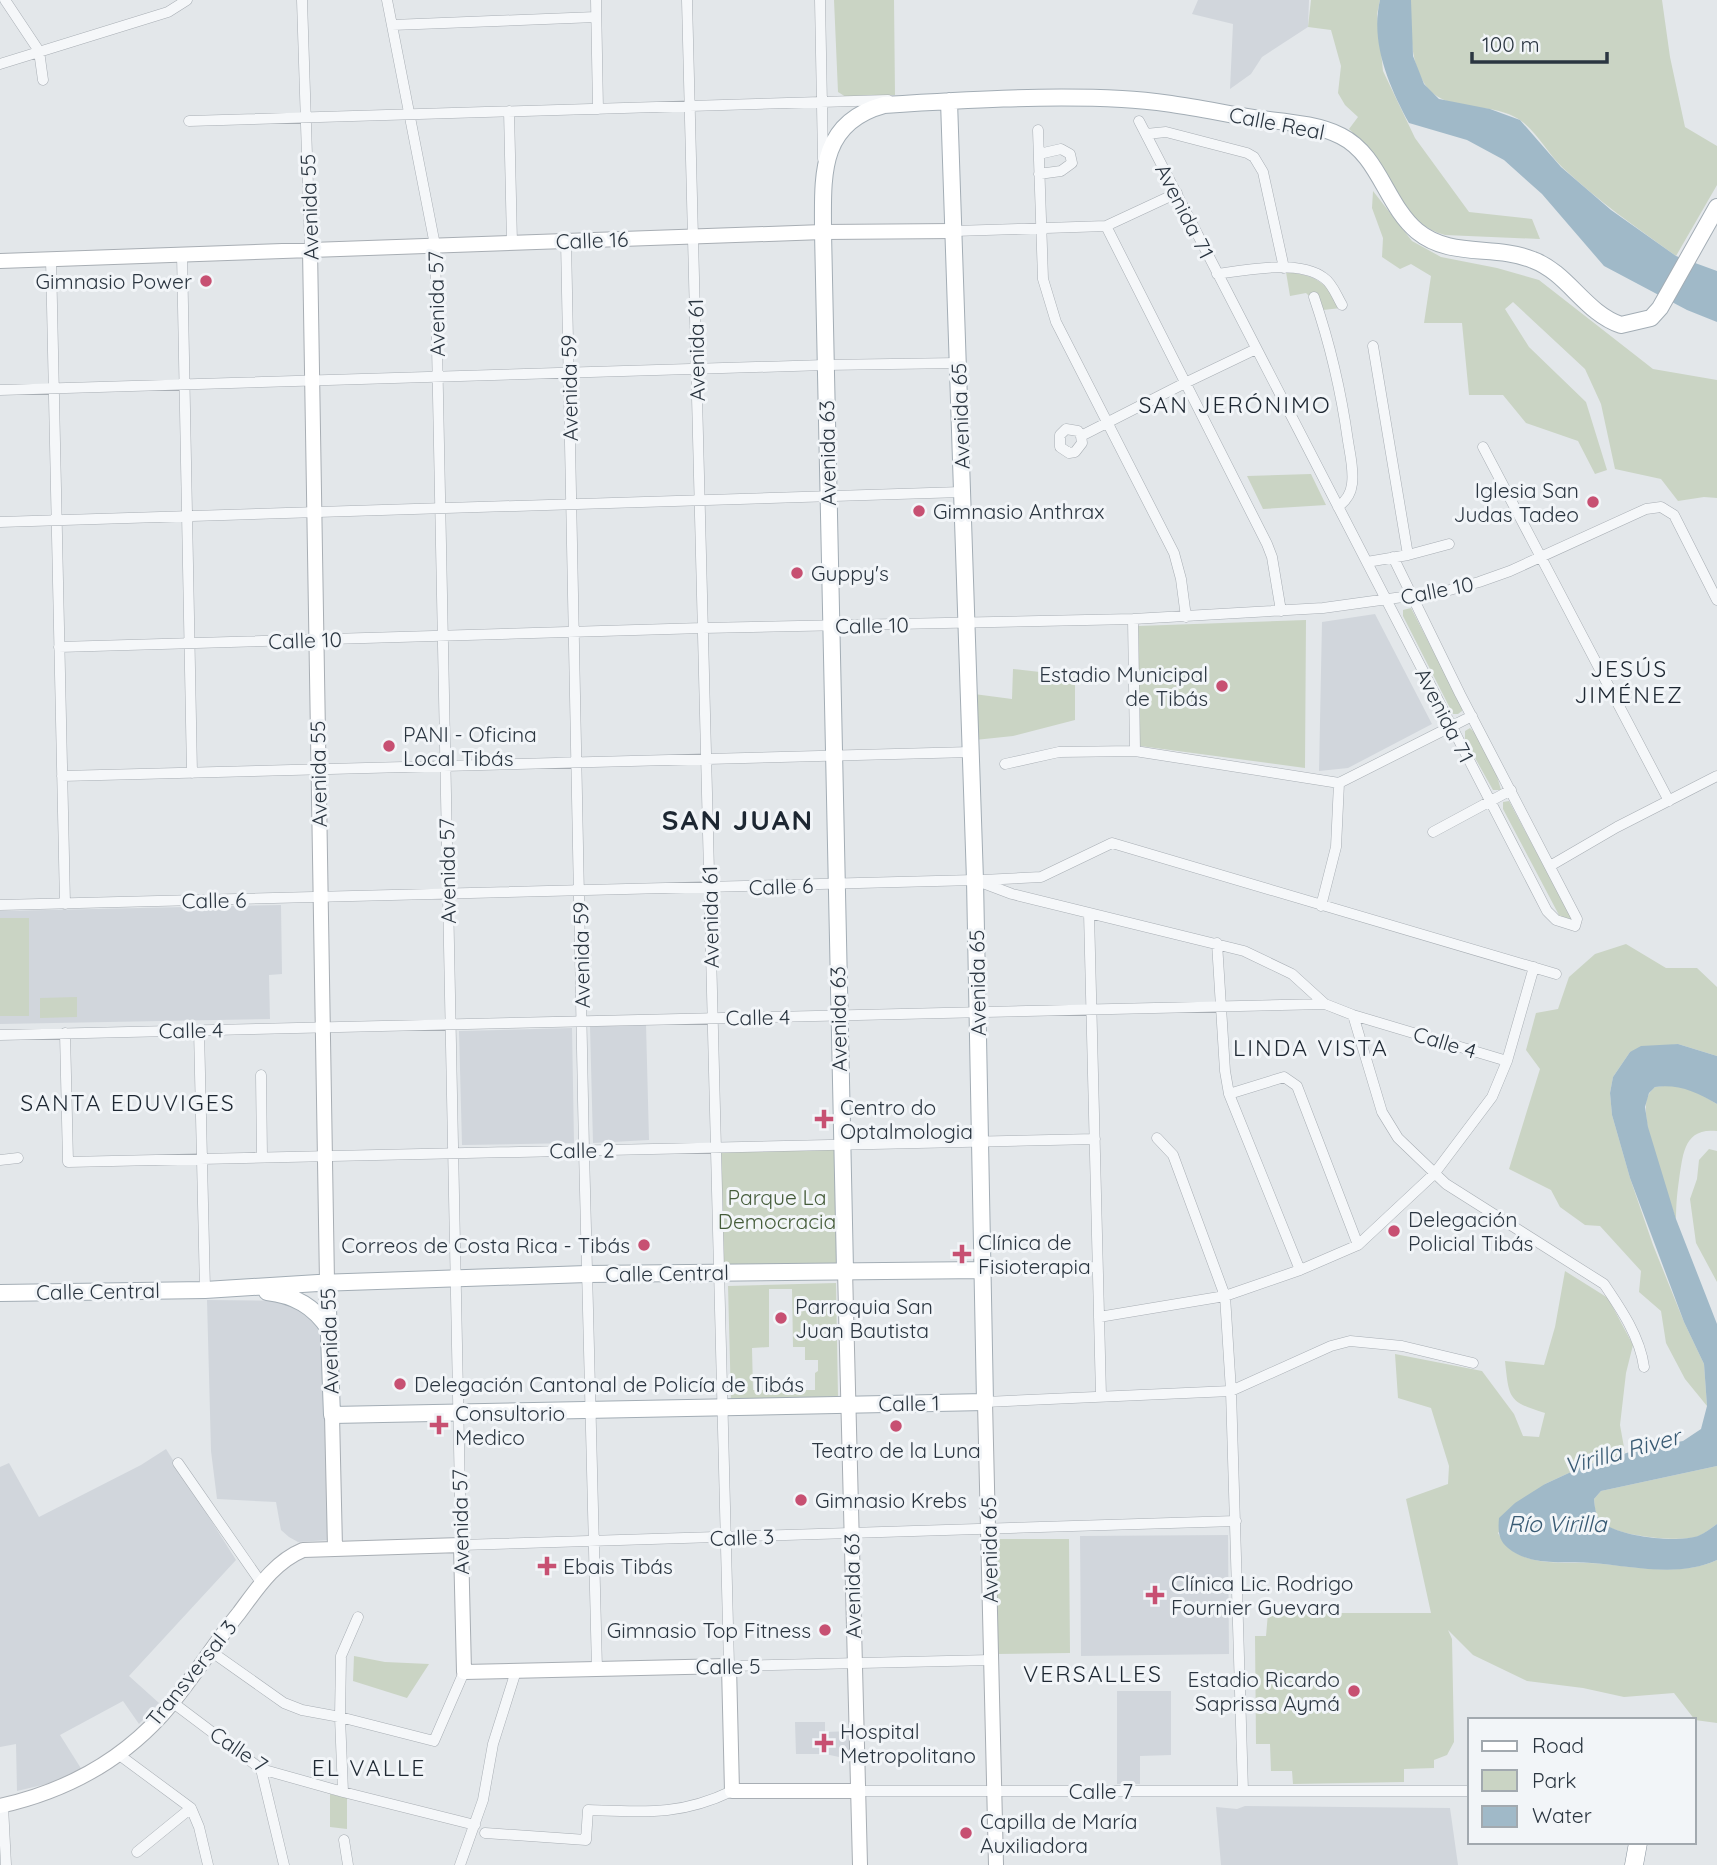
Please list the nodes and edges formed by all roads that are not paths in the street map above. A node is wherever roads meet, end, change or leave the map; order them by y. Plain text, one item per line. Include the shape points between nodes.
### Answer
1 (5, 0) edge
2 (187, 0) edge
3 (302, 0) edge
4 (387, 0) edge
5 (596, 0) edge
6 (687, 0) edge
7 (820, 0) edge
8 (596, 17) junction
9 (391, 24) junction
10 (39, 51) junction
11 (0, 64) edge
12 (43, 80) dead end
13 (821, 100) junction
14 (949, 101) junction
15 (690, 106) junction
16 (598, 109) junction
17 (509, 111) junction
18 (409, 114) junction
19 (306, 117) junction
20 (189, 121) dead end
21 (1139, 121) dead end
22 (1038, 130) dead end
23 (1146, 134) junction
24 (1039, 154) junction
25 (824, 174) junction
26 (1039, 174) junction
27 (1177, 193) junction
28 (1717, 206) edge
29 (1106, 226) junction
30 (1041, 229) junction
31 (954, 230) junction
32 (823, 232) junction
33 (693, 237) junction
34 (566, 241) junction
35 (512, 243) junction
36 (435, 245) junction
37 (310, 250) junction
38 (182, 254) junction
39 (51, 259) junction
40 (0, 261) edge
41 (1284, 268) junction
42 (1217, 274) junction
43 (1314, 297) dead end
44 (1342, 305) dead end
45 (1373, 346) dead end
46 (1256, 349) junction
47 (958, 363) junction
48 (825, 365) junction
49 (696, 370) junction
50 (569, 374) junction
51 (438, 378) junction
52 (312, 381) junction
53 (1185, 383) junction
54 (184, 385) junction
55 (54, 389) junction
56 (0, 390) edge
57 (1107, 422) junction
58 (1081, 436) dead end
59 (1483, 447) dead end
60 (962, 492) junction
61 (828, 495) junction
62 (699, 500) junction
63 (572, 504) junction
64 (1338, 507) junction
65 (440, 508) junction
66 (314, 512) junction
67 (187, 516) junction
68 (56, 520) junction
69 (0, 522) edge
70 (1449, 544) dead end
71 (1408, 555) junction
72 (1540, 556) junction
73 (1393, 557) junction
74 (1367, 562) junction
75 (1411, 596) junction
76 (1385, 599) junction
77 (1717, 600) edge
78 (1281, 611) junction
79 (1186, 617) junction
80 (1133, 619) junction
81 (967, 624) junction
82 (831, 626) junction
83 (703, 628) junction
84 (574, 633) junction
85 (443, 636) junction
86 (316, 640) junction
87 (190, 644) junction
88 (59, 648) junction
89 (1472, 716) junction
90 (1451, 727) junction
91 (1135, 751) junction
92 (971, 752) junction
93 (833, 755) junction
94 (706, 759) junction
95 (577, 763) junction
96 (1005, 764) dead end
97 (445, 766) junction
98 (318, 769) junction
99 (192, 772) junction
100 (62, 776) junction
101 (1717, 776) edge
102 (1339, 783) junction
103 (1511, 790) junction
104 (1489, 801) junction
105 (1669, 801) junction
106 (1433, 832) dead end
107 (1550, 866) junction
108 (975, 880) junction
109 (1012, 880) junction
110 (836, 885) junction
111 (709, 889) junction
112 (580, 892) junction
113 (1012, 894) junction
114 (447, 895) junction
115 (320, 898) junction
116 (65, 904) junction
117 (0, 905) edge
118 (1321, 906) junction
119 (1089, 913) junction
120 (1217, 943) junction
121 (1534, 967) junction
122 (1556, 974) dead end
123 (1325, 1004) junction
124 (1221, 1006) junction
125 (1092, 1009) junction
126 (978, 1012) junction
127 (838, 1015) junction
128 (1353, 1015) junction
129 (712, 1018) junction
130 (582, 1021) junction
131 (450, 1024) junction
132 (322, 1027) junction
133 (199, 1030) junction
134 (65, 1033) junction
135 (0, 1035) edge
136 (1507, 1061) junction
137 (261, 1075) dead end
138 (1229, 1094) junction
139 (1157, 1138) dead end
140 (1095, 1139) junction
141 (980, 1142) junction
142 (841, 1144) junction
143 (716, 1147) junction
144 (584, 1150) junction
145 (452, 1153) junction
146 (324, 1156) junction
147 (262, 1157) junction
148 (18, 1158) dead end
149 (202, 1159) junction
150 (0, 1160) edge
151 (1434, 1174) junction
152 (1358, 1245) junction
153 (1097, 1267) junction
154 (845, 1270) junction
155 (983, 1270) junction
156 (1300, 1270) junction
157 (719, 1272) junction
158 (587, 1274) junction
159 (455, 1278) junction
160 (327, 1282) junction
161 (237, 1288) junction
162 (205, 1290) junction
163 (0, 1293) edge
164 (1225, 1296) junction
165 (1099, 1317) junction
166 (329, 1330) junction
167 (1473, 1363) dead end
168 (1644, 1367) dead end
169 (1231, 1391) junction
170 (1101, 1396) junction
171 (985, 1402) junction
172 (848, 1404) junction
173 (722, 1408) junction
174 (591, 1410) junction
175 (458, 1413) junction
176 (332, 1415) junction
177 (178, 1463) dead end
178 (1236, 1521) junction
179 (988, 1530) junction
180 (851, 1534) junction
181 (726, 1538) junction
182 (594, 1541) junction
183 (461, 1545) junction
184 (335, 1548) junction
185 (261, 1584) junction
186 (358, 1617) dead end
187 (209, 1650) junction
188 (991, 1660) junction
189 (854, 1663) junction
190 (729, 1666) junction
191 (597, 1669) junction
192 (516, 1671) junction
193 (464, 1672) junction
194 (172, 1702) junction
195 (340, 1717) junction
196 (118, 1754) junction
197 (261, 1769) junction
198 (732, 1791) junction
199 (858, 1791) junction
200 (995, 1791) junction
201 (1243, 1791) junction
202 (1468, 1791) edge
203 (343, 1792) junction
204 (1, 1806) edge
205 (191, 1808) junction
206 (475, 1825) junction
207 (485, 1833) dead end
208 (344, 1840) dead end
209 (1638, 1844) edge
210 (1638, 1844) edge
211 (137, 1852) dead end
212 (6, 1865) edge
213 (208, 1865) edge
214 (284, 1865) edge
215 (348, 1865) edge
216 (460, 1865) edge
217 (860, 1865) edge
218 (996, 1865) edge
219 (1634, 1865) edge
220 (1641, 1865) edge

1 - 10 street
2 - 10 street via 168,12
3 - 19 street, Avenida 55
4 - 9 street, Avenida 57
5 - 8 street
6 - 15 street, Avenida 61
7 - 13 street, Avenida 63
8 - 9 street
8 - 16 street
9 - 18 street, Avenida 57
10 - 11 street
10 - 12 street
13 - 14 street
13 - 15 street
13 - 25 street, Avenida 63
14 - 25 main road, Avenida 63 via 884,105 865,112 836,137
14 - 28 main road, Calle Real via 1125,99 1342,136 1358,149 1414,229 1428,239 1446,247 1519,254 1537,261 1594,310 1621,325 1651,318 1660,308
14 - 31 main road, Avenida 65
15 - 16 street
15 - 33 street, Avenida 61
16 - 17 street
17 - 18 street
17 - 35 street
18 - 19 street
18 - 36 street, Avenida 57
19 - 20 street
19 - 37 street, Avenida 55
21 - 23 street, Avenida 71
22 - 24 street
23 - 27 street, Avenida 71
23 - 41 street via 1172,134 1255,157 1263,172
24 - 26 street
24 - 26 street via 1061,149 1072,159 1066,169
25 - 32 main road, Avenida 63
26 - 30 street
27 - 29 street, Calle 16
27 - 42 street, Avenida 71
29 - 30 street, Calle 16
29 - 53 street
30 - 31 street, Calle 16
30 - 57 street via 1047,297
31 - 32 street, Calle 16
31 - 47 main road, Avenida 65
32 - 33 street, Calle 16
32 - 48 main road, Avenida 63
33 - 34 street, Calle 16
33 - 49 street, Avenida 61
34 - 35 street, Calle 16
34 - 50 street, Avenida 59
35 - 36 street, Calle 16
36 - 37 street, Calle 16
36 - 51 street, Avenida 57
37 - 38 street, Calle 16
37 - 52 street, Avenida 55
38 - 39 street, Calle 16
38 - 54 street
39 - 40 street, Calle 16
39 - 55 street
41 - 42 street
41 - 44 street via 1324,278
42 - 46 street, Avenida 71
43 - 64 street via 1342,400 1352,476 1350,492
45 - 71 street
46 - 53 street
46 - 64 street, Avenida 71
47 - 48 street
47 - 60 main road, Avenida 65
48 - 49 street
48 - 61 main road, Avenida 63
49 - 50 street
49 - 62 street, Avenida 61
50 - 51 street
50 - 63 street, Avenida 59
51 - 52 street
51 - 65 street, Avenida 57
52 - 54 street
52 - 66 street, Avenida 55
53 - 57 street
53 - 78 street via 1267,544
54 - 55 street
54 - 67 street
55 - 56 street
55 - 68 street
57 - 58 street
57 - 79 street via 1174,553
59 - 72 street
60 - 61 street
60 - 81 main road, Avenida 65
61 - 62 street
61 - 82 main road, Avenida 63
62 - 63 street
62 - 83 street, Avenida 61
63 - 65 street
63 - 84 street, Avenida 59
64 - 74 street, Avenida 71
65 - 66 street
65 - 85 street, Avenida 57
66 - 67 street
66 - 86 street, Avenida 55
67 - 68 street
67 - 87 street
68 - 69 street
68 - 88 street
70 - 71 street
71 - 73 street
72 - 75 street, Calle 10 via 1479,582
72 - 77 street, Calle 10 via 1646,509 1666,508 1674,515
72 - 105 street
73 - 74 street
73 - 75 street, Avenida 71
74 - 76 street, Avenida 71
75 - 76 street, Calle 10
75 - 89 street, Avenida 71
76 - 78 street, Calle 10
76 - 90 street, Avenida 71
78 - 79 street, Calle 10
79 - 80 street, Calle 10
80 - 81 street, Calle 10
80 - 91 street
81 - 82 street, Calle 10
81 - 92 main road, Avenida 65
82 - 83 street, Calle 10
82 - 93 main road, Avenida 63
83 - 84 street, Calle 10
83 - 94 street, Avenida 61
84 - 85 street, Calle 10
84 - 95 street, Avenida 59
85 - 86 street, Calle 10
85 - 97 street, Avenida 57
86 - 87 street, Calle 10
86 - 98 street, Avenida 55
87 - 88 street, Calle 10
87 - 99 street
88 - 100 street
89 - 90 street
89 - 103 street, Avenida 71
90 - 102 street
90 - 104 street, Avenida 71
91 - 96 street via 1059,752
91 - 102 street
92 - 93 street
92 - 108 main road, Avenida 65
93 - 94 street
93 - 110 main road, Avenida 63
94 - 95 street
94 - 111 street, Avenida 61
95 - 97 street
95 - 112 street, Avenida 59
97 - 98 street
97 - 114 street, Avenida 57
98 - 99 street
98 - 115 street, Avenida 55
99 - 100 street
100 - 116 street
101 - 105 street
102 - 118 street via 1336,847
103 - 104 street
103 - 107 street, Avenida 71
104 - 106 street
104 - 107 street, Avenida 71 via 1547,911 1556,920 1575,926 1577,919
105 - 107 street
108 - 109 street
108 - 110 street, Calle 6
108 - 113 street, Calle 6
108 - 126 main road, Avenida 65
109 - 113 street
109 - 118 street via 1041,877 1112,843
110 - 111 street, Calle 6
110 - 127 main road, Avenida 63
111 - 112 street, Calle 6
111 - 129 street, Avenida 61
112 - 114 street, Calle 6
112 - 130 street, Avenida 59
113 - 119 street, Calle 6
114 - 115 street, Calle 6
114 - 131 street, Avenida 57
115 - 116 street, Calle 6
115 - 132 street, Avenida 55
116 - 117 street, Calle 6
118 - 121 street
119 - 120 street, Calle 6
119 - 125 street
120 - 123 street, Calle 6 via 1292,974
120 - 124 street
121 - 122 street
121 - 136 street
123 - 124 street, Calle 4
123 - 128 street, Calle 4
124 - 125 street, Calle 4
124 - 138 street
125 - 126 street, Calle 4
125 - 140 street
126 - 127 street, Calle 4
126 - 141 main road, Avenida 65
127 - 129 street, Calle 4
127 - 142 main road, Avenida 63
128 - 136 street, Calle 4
128 - 151 street via 1382,1112 1398,1138
129 - 130 street, Calle 4
129 - 143 street, Avenida 61
130 - 131 street, Calle 4
130 - 144 street, Avenida 59
131 - 132 street, Calle 4
131 - 145 street, Avenida 57
132 - 133 street, Calle 4
132 - 146 street, Avenida 55
133 - 134 street, Calle 4
133 - 149 street
134 - 135 street, Calle 4
134 - 149 street, Calle 2 via 68,1162
136 - 151 street via 1492,1097
137 - 147 street
138 - 152 street via 1284,1077 1297,1086
138 - 156 street
139 - 164 street via 1173,1155
140 - 141 street, Calle 2
140 - 153 street
141 - 142 street, Calle 2
141 - 155 main road, Avenida 65
142 - 143 street, Calle 2
142 - 154 main road, Avenida 63
143 - 144 street, Calle 2
143 - 157 street, Avenida 61
144 - 145 street, Calle 2
144 - 158 street, Avenida 59
145 - 146 street, Calle 2
145 - 159 street, Avenida 57
146 - 147 street, Calle 2
146 - 160 street, Avenida 55
147 - 149 street, Calle 2
148 - 150 street
149 - 162 street
151 - 152 street
151 - 168 street via 1604,1284 1642,1350
152 - 156 street
153 - 155 street, Calle Central
153 - 165 street
154 - 155 main road, Calle Central
154 - 157 main road, Calle Central
154 - 172 street, Avenida 63
155 - 171 main road, Avenida 65
156 - 164 street
157 - 158 main road, Calle Central
157 - 173 street, Avenida 61
158 - 159 main road, Calle Central
158 - 174 street, Avenida 59
159 - 160 main road, Calle Central
159 - 175 street, Avenida 57
160 - 161 main road, Calle Central
160 - 166 main road, Avenida 55
161 - 162 main road, Calle Central
161 - 166 main road, Calle Central via 297,1299 321,1317
162 - 163 main road, Calle Central
164 - 165 street
164 - 169 street
165 - 170 street
166 - 176 main road, Avenida 55
167 - 169 street, Calle 1 via 1394,1344 1345,1341
169 - 170 street, Calle 1
169 - 178 street
170 - 171 street, Calle 1
171 - 172 main road, Calle 1
171 - 179 street, Avenida 65
172 - 173 main road, Calle 1
172 - 180 street, Avenida 63
173 - 174 main road, Calle 1
173 - 181 street, Avenida 61
174 - 175 main road, Calle 1
174 - 182 street, Avenida 59
175 - 176 main road, Calle 1
175 - 183 street, Avenida 57
176 - 184 street, Avenida 55
177 - 185 street
178 - 179 street, Calle 3
178 - 201 street
179 - 180 street, Calle 3
179 - 188 street, Avenida 65
180 - 181 street, Calle 3
180 - 189 street, Avenida 63
181 - 182 street, Calle 3
181 - 190 street, Avenida 61
182 - 183 street, Calle 3
182 - 191 street, Avenida 59
183 - 184 street, Calle 3
183 - 193 street, Avenida 57
184 - 185 street, Calle 3 via 290,1555
185 - 187 street, Transversal 3
186 - 195 street via 341,1656
187 - 194 street, Transversal 3
187 - 195 street via 284,1703
188 - 189 street, Calle 5
188 - 200 street, Avenida 65
189 - 190 street, Calle 5
189 - 199 street, Avenida 63
190 - 191 street, Calle 5
190 - 198 street
191 - 192 street, Calle 5
192 - 193 street, Calle 5
192 - 206 street
193 - 195 street, Avenida 57 via 434,1741
194 - 196 street, Transversal 3
194 - 197 street, Calle 7
195 - 203 street
196 - 204 street, Transversal 3 via 57,1790
196 - 205 street
197 - 203 street, Calle 7
197 - 214 street
198 - 199 street, Calle 7
198 - 207 street via 683,1809 588,1810 586,1840
199 - 200 street, Calle 7
199 - 217 street, Avenida 63
200 - 201 street, Calle 7
200 - 218 street, Avenida 65
201 - 202 street, Calle 7
203 - 206 street, Calle 7
204 - 212 street
205 - 211 street
205 - 213 street
206 - 216 street
208 - 215 street
209 - 219 highway
210 - 220 highway

